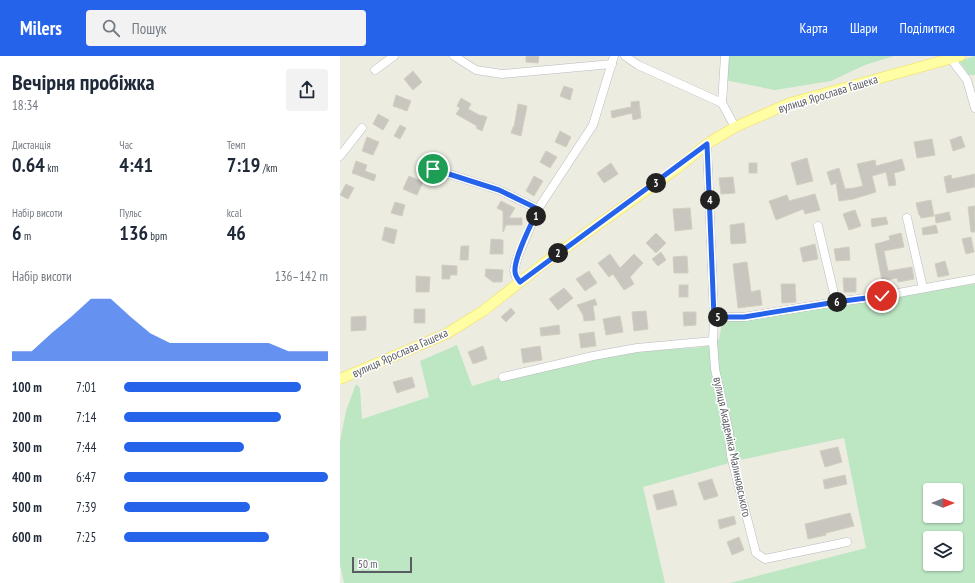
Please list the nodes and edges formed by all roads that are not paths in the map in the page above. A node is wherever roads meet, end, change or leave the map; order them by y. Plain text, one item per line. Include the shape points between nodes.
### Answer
1 (394, 56) edge
2 (454, 56) edge
3 (625, 56) edge
4 (725, 56) edge
5 (955, 57) edge
6 (613, 60) edge
7 (375, 70) dead end
8 (971, 79) edge
9 (722, 103) junction
10 (975, 108) edge
11 (735, 127) junction
12 (362, 128) dead end
13 (707, 144) junction
14 (340, 156) edge
15 (433, 169) dead end
16 (538, 209) junction
17 (907, 218) dead end
18 (818, 226) dead end
19 (975, 279) edge
20 (520, 282) junction
21 (923, 288) junction
22 (836, 302) junction
23 (714, 317) junction
24 (713, 341) junction
25 (503, 377) dead end
26 (340, 379) edge
27 (847, 542) dead end

1 - 7 street
2 - 6 street via 476,70 502,74
3 - 9 street via 638,65
4 - 9 street
5 - 8 street
5 - 11 main road, вулиця Ярослава Гашека via 790,103
6 - 16 street via 593,125
8 - 10 street
9 - 11 street
11 - 13 main road, вулиця Ярослава Гашека
12 - 14 street
13 - 20 main road, вулиця Ярослава Гашека
13 - 23 street, вулиця Академіка Малиновського
15 - 16 street via 499,190
16 - 20 street via 514,270
17 - 21 street
18 - 22 street
19 - 21 street
20 - 26 main road, вулиця Ярослава Гашека via 483,311 446,334
21 - 22 street
22 - 23 street via 744,317
23 - 24 street, вулиця Академіка Малиновського
24 - 25 street via 637,348
24 - 27 street, вулиця Академіка Малиновського via 715,369 729,432 731,456 756,553 765,559

